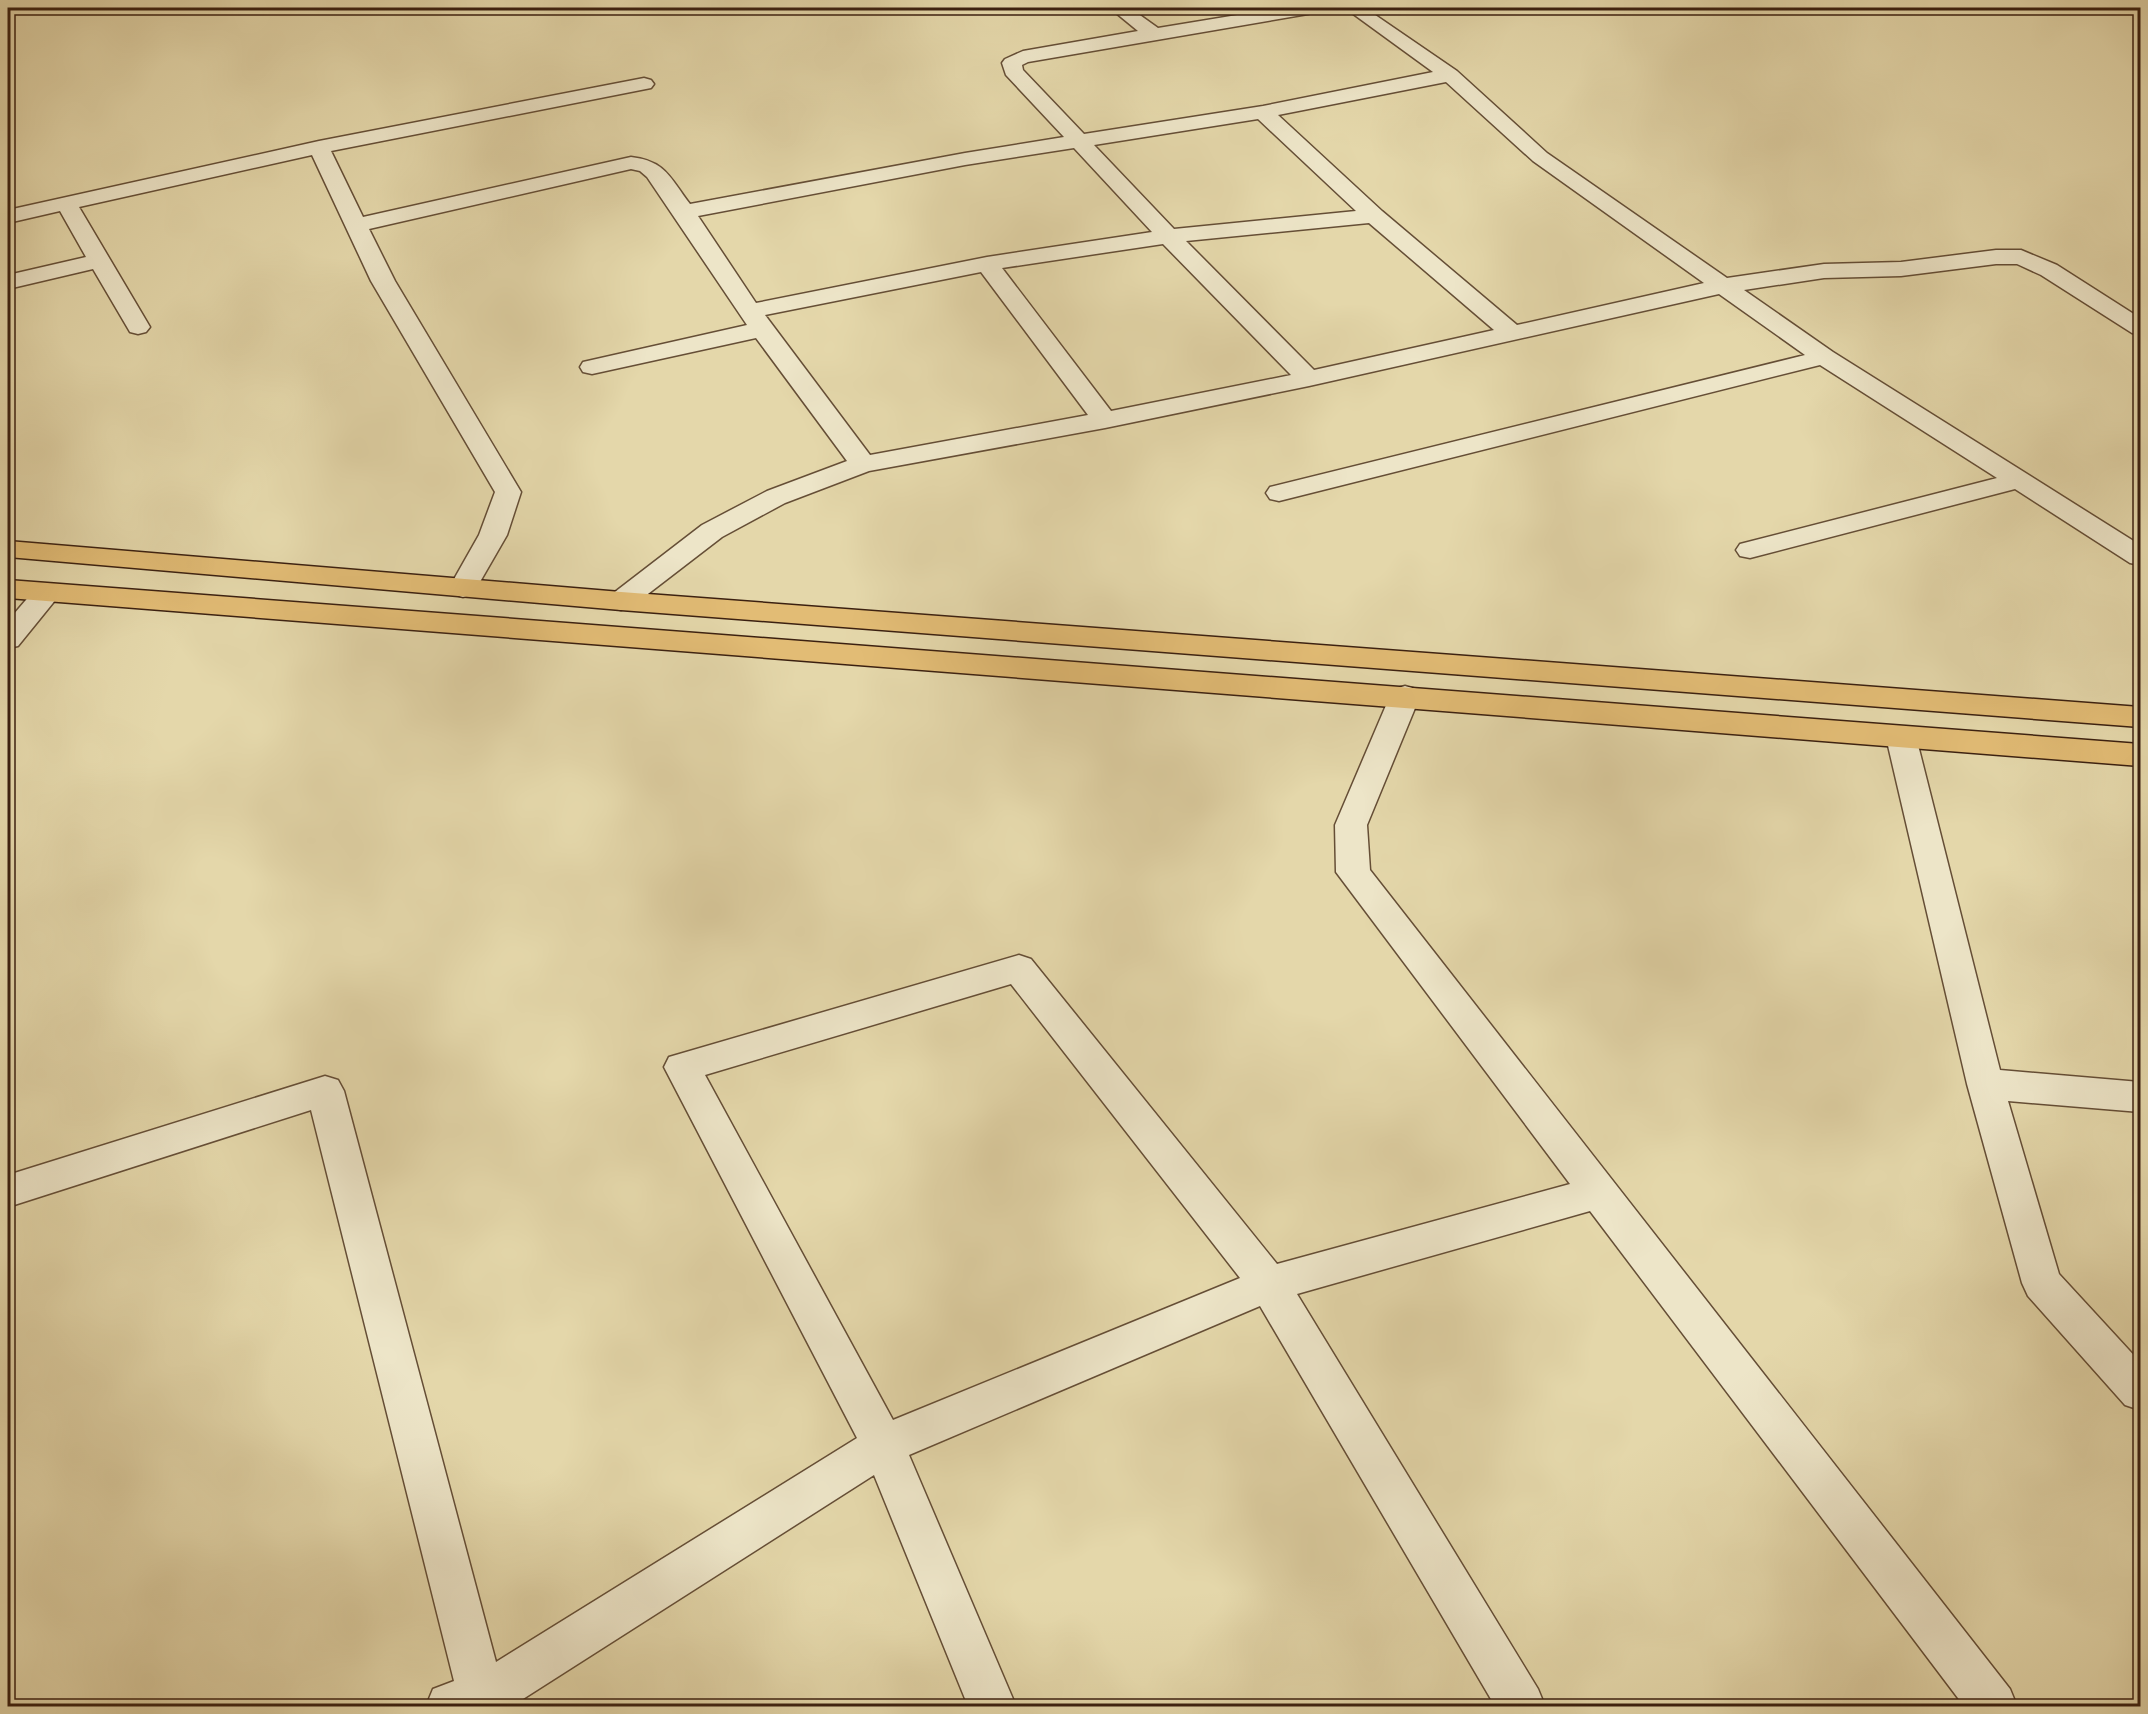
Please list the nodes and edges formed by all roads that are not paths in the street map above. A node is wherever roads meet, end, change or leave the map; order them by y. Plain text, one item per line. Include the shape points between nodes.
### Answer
1 (1119, 8) edge
2 (1308, 8) edge
3 (1354, 8) edge
4 (1155, 35) junction
5 (1450, 75) junction
6 (644, 84) dead end
7 (1263, 112) junction
8 (1076, 140) junction
9 (319, 147) junction
10 (66, 203) junction
11 (684, 212) junction
12 (8, 216) edge
13 (1374, 216) junction
14 (356, 225) junction
15 (1168, 236) junction
16 (100, 261) junction
17 (987, 264) junction
18 (8, 282) edge
19 (1721, 286) junction
20 (756, 320) junction
21 (138, 327) dead end
22 (2140, 328) edge
23 (1513, 334) junction
24 (1824, 357) junction
25 (592, 367) dead end
26 (1309, 379) junction
27 (1105, 420) junction
28 (863, 464) junction
29 (2019, 480) junction
30 (1280, 493) dead end
31 (8, 549) edge
32 (1750, 550) dead end
33 (2140, 557) edge
34 (463, 588) junction
35 (8, 589) edge
36 (46, 593) junction
37 (621, 601) junction
38 (8, 639) edge
39 (1405, 696) junction
40 (2140, 717) edge
41 (1901, 737) junction
42 (2140, 755) edge
43 (1985, 1084) junction
44 (2140, 1097) edge
45 (8, 1191) edge
46 (1599, 1192) junction
47 (1269, 1284) junction
48 (2140, 1391) edge
49 (883, 1445) junction
50 (472, 1704) edge
51 (992, 1707) edge
52 (1521, 1707) edge
53 (1993, 1707) edge

1 - 4 street
2 - 4 street
3 - 5 street
4 - 8 street via 1023,57 1012,63 1013,71
5 - 7 street
5 - 19 street via 1540,157
6 - 9 street
7 - 8 street
7 - 13 street
8 - 11 street
8 - 15 street
9 - 10 street
9 - 14 street
10 - 12 street
10 - 16 street
11 - 14 street via 655,172 646,165 631,163
11 - 20 street
13 - 15 street
13 - 23 street
14 - 34 street via 382,282 508,492 493,535
15 - 17 street
15 - 26 street
16 - 18 street
16 - 21 street
17 - 20 street
17 - 27 street
19 - 22 street via 1824,271 1901,269 2021,257 2049,270
19 - 23 street
19 - 24 street
20 - 25 street
20 - 28 street
23 - 26 street
24 - 29 street
24 - 30 street
26 - 27 street
27 - 28 street
28 - 37 street via 776,497 712,531
29 - 32 street
29 - 33 street
31 - 34 highway
34 - 37 highway
35 - 36 highway
36 - 38 street
36 - 39 highway
37 - 40 highway
39 - 41 highway
39 - 46 street via 1351,825 1353,872
41 - 42 highway
41 - 43 street
43 - 44 street
43 - 48 street via 2042,1283
45 - 50 street via 326,1091
46 - 47 street
46 - 53 street
47 - 49 street
47 - 49 street via 1019,968 682,1066
47 - 52 street
49 - 50 street
49 - 51 street

